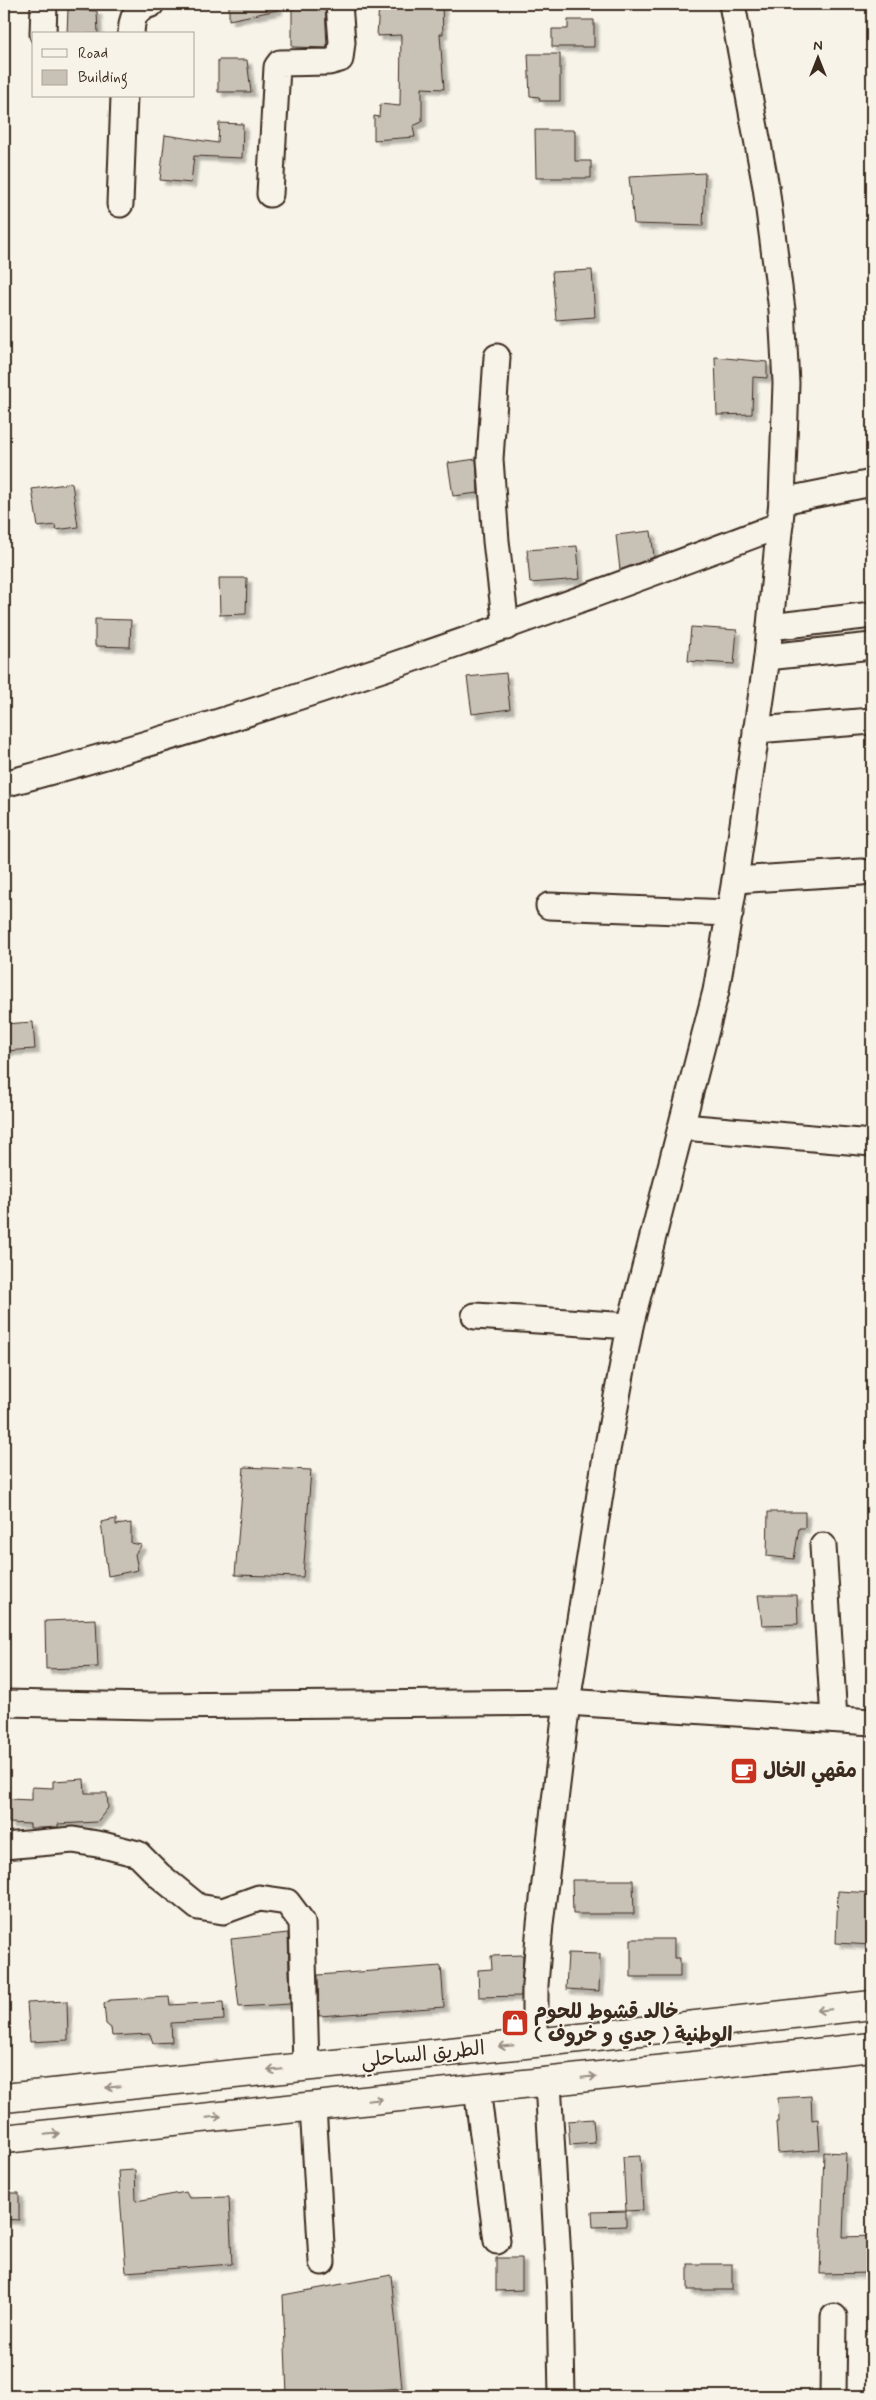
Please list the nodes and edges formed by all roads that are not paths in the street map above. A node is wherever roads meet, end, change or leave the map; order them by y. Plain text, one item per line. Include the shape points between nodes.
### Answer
1 (44, 4) edge
2 (151, 4) edge
3 (339, 4) edge
4 (732, 4) edge
5 (43, 32) edge
6 (130, 32) edge
7 (124, 98) edge
8 (270, 194) dead end
9 (120, 204) dead end
10 (497, 357) dead end
11 (872, 483) edge
12 (781, 513) junction
13 (872, 615) edge
14 (506, 627) junction
15 (770, 627) junction
16 (872, 646) edge
17 (767, 657) junction
18 (872, 721) edge
19 (756, 730) junction
20 (4, 784) edge
21 (862, 872) dead end
22 (736, 880) junction
23 (549, 906) dead end
24 (730, 913) junction
25 (683, 1127) junction
26 (872, 1143) edge
27 (475, 1316) dead end
28 (630, 1326) junction
29 (823, 1546) dead end
30 (567, 1702) junction
31 (4, 1703) edge
32 (834, 1719) junction
33 (872, 1722) edge
34 (4, 1846) edge
35 (872, 2005) edge
36 (535, 2043) junction
37 (872, 2046) edge
38 (306, 2067) junction
39 (548, 2082) junction
40 (477, 2089) junction
41 (4, 2098) edge
42 (313, 2106) junction
43 (4, 2139) edge
44 (497, 2241) dead end
45 (322, 2262) dead end
46 (834, 2317) dead end
47 (562, 2396) edge
48 (833, 2396) edge

1 - 5 street
2 - 6 street via 136,11
3 - 8 street via 340,59 280,63 277,67
4 - 12 street via 766,187 782,310 786,383
7 - 9 street
10 - 14 street via 490,459
11 - 12 street
12 - 14 street
12 - 15 street
13 - 15 street
14 - 20 street via 353,680 122,752
15 - 17 street
16 - 17 street
17 - 19 street
18 - 19 street
19 - 22 street
21 - 22 street
22 - 24 street
23 - 24 street
24 - 25 street via 716,991
25 - 26 street
25 - 28 street
27 - 28 street
28 - 30 street
29 - 32 street
30 - 31 street via 162,1706
30 - 32 street
30 - 36 street via 540,1924
32 - 33 street
34 - 38 street via 73,1840 138,1854 198,1907 224,1911 259,1898 287,1902 302,1922
35 -> 36 highway, الطريق الساحلي
36 -> 38 highway, الطريق الساحلي
39 -> 37 highway, الطريق الساحلي
38 -> 41 highway, الطريق الساحلي
39 - 40 highway, الطريق الساحلي
39 - 47 street via 560,2295
42 -> 40 highway, الطريق الساحلي
40 - 44 street
43 -> 42 highway, الطريق الساحلي
42 - 45 street
46 - 48 street

